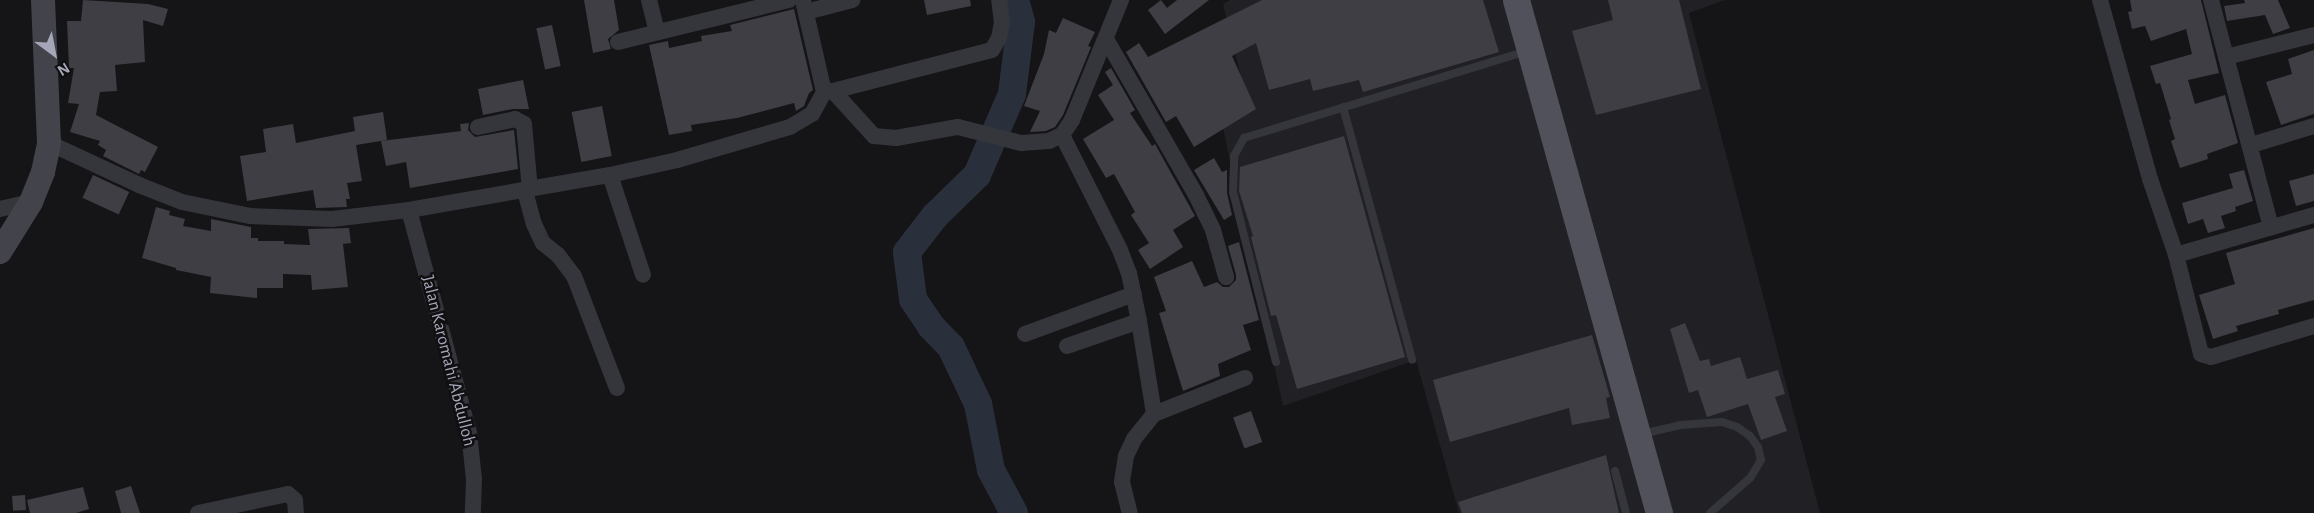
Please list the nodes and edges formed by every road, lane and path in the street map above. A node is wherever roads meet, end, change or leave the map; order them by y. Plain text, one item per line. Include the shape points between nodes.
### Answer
1 (43, 0) edge
2 (649, 0) edge
3 (789, 0) edge
4 (852, 0) edge
5 (999, 0) edge
6 (1121, 0) edge
7 (1516, 0) edge
8 (2100, 0) edge
9 (2211, 0) edge
10 (804, 6) edge
11 (657, 32) junction
12 (2314, 35) edge
13 (1106, 39) junction
14 (618, 42) dead end
15 (1529, 50) junction
16 (2226, 57) junction
17 (829, 92) junction
18 (1343, 107) junction
19 (2314, 126) edge
20 (478, 127) dead end
21 (1062, 135) junction
22 (49, 143) junction
23 (2251, 145) junction
24 (610, 176) junction
25 (528, 190) junction
26 (31, 202) junction
27 (0, 209) edge
28 (409, 210) junction
29 (2314, 215) edge
30 (2271, 226) junction
31 (0, 252) edge
32 (2176, 255) junction
33 (643, 275) dead end
34 (1226, 277) dead end
35 (1134, 294) junction
36 (1139, 321) junction
37 (2314, 327) edge
38 (1024, 334) dead end
39 (1067, 346) dead end
40 (1412, 360) dead end
41 (1276, 362) dead end
42 (1245, 378) dead end
43 (617, 388) dead end
44 (1154, 414) junction
45 (1638, 435) junction
46 (1615, 471) dead end
47 (198, 513) edge
48 (296, 513) edge
49 (473, 513) edge
50 (1130, 513) edge
51 (1626, 513) edge
52 (1659, 513) edge
53 (1710, 513) edge

1 - 22 street
2 - 11 street
3 - 11 street
4 - 10 street
5 - 17 street via 1002,23 992,50
6 - 13 street
7 - 15 main road
8 - 32 street via 2150,179
9 - 16 street
10 - 17 street
11 - 14 street
12 - 16 street
13 - 21 street
13 - 34 street via 1196,195 1213,230
15 - 18 lane
15 - 45 main road
16 - 23 street
17 - 21 street via 874,136 896,138 958,127 1037,144
17 - 24 street via 812,114 790,127
18 - 40 lane
18 - 41 lane via 1244,138 1234,156 1233,192
19 - 23 street
20 - 25 street via 515,119 524,124
21 - 35 street via 1120,250
22 - 26 street
22 - 28 street via 139,185 217,211 332,219
23 - 30 street
24 - 25 street
24 - 33 street
25 - 28 street
25 - 43 street via 534,224 543,243 574,276
26 - 27 street
26 - 31 street
28 - 49 street, Jalan Karomahi Abdulloh via 469,434
29 - 30 street
30 - 32 street
32 - 37 street via 2201,354 2211,357
35 - 36 street
35 - 38 street
36 - 39 street
36 - 44 street
42 - 44 street
44 - 50 street via 1126,456 1122,482
45 - 52 main road
45 - 53 lane via 1680,424 1722,422 1750,436 1761,460 1749,478
46 - 51 lane
47 - 48 street via 288,494 295,500

